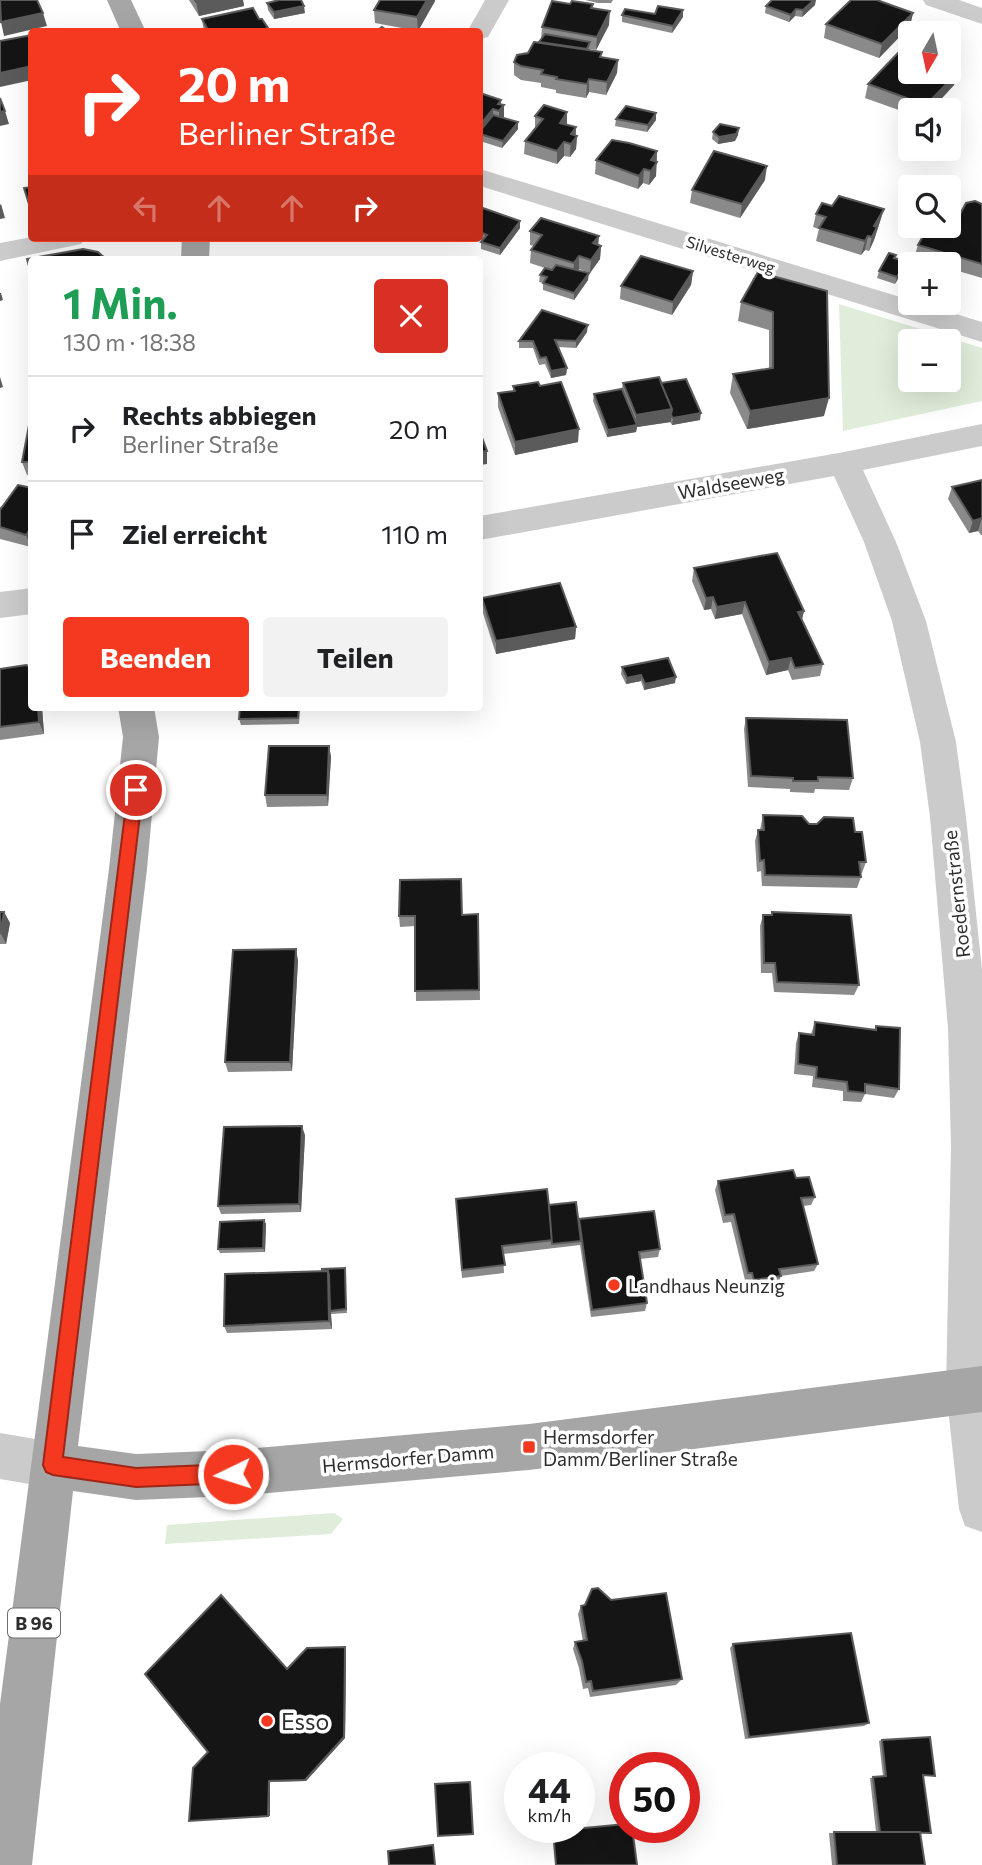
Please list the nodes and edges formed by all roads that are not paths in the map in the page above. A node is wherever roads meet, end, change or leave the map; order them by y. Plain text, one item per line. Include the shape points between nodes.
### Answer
1 (119, 0) edge
2 (497, 0) edge
3 (936, 0) edge
4 (982, 16) edge
5 (132, 28) edge
6 (481, 28) edge
7 (483, 178) edge
8 (51, 242) edge
9 (0, 252) edge
10 (982, 331) edge
11 (982, 435) edge
12 (844, 463) junction
13 (483, 527) edge
14 (28, 602) edge
15 (0, 606) edge
16 (146, 717) edge
17 (975, 1390) edge
18 (0, 1456) edge
19 (53, 1465) junction
20 (982, 1509) edge
21 (6, 1865) edge

1 - 5 main road
2 - 6 street
3 - 4 street
7 - 10 street, Silvesterweg
8 - 9 street
11 - 12 street, Waldseeweg
12 - 13 street, Waldseeweg
12 - 17 street, Roedernstraße via 909,621 943,780 968,1028
14 - 15 street
16 - 19 main road, B 96
17 - 19 main road, Hermsdorfer Damm via 529,1447 233,1474 136,1477
17 - 20 street, Roedernstraße
18 - 19 street, Hermsdorfer Damm
19 - 21 main road, B 96

